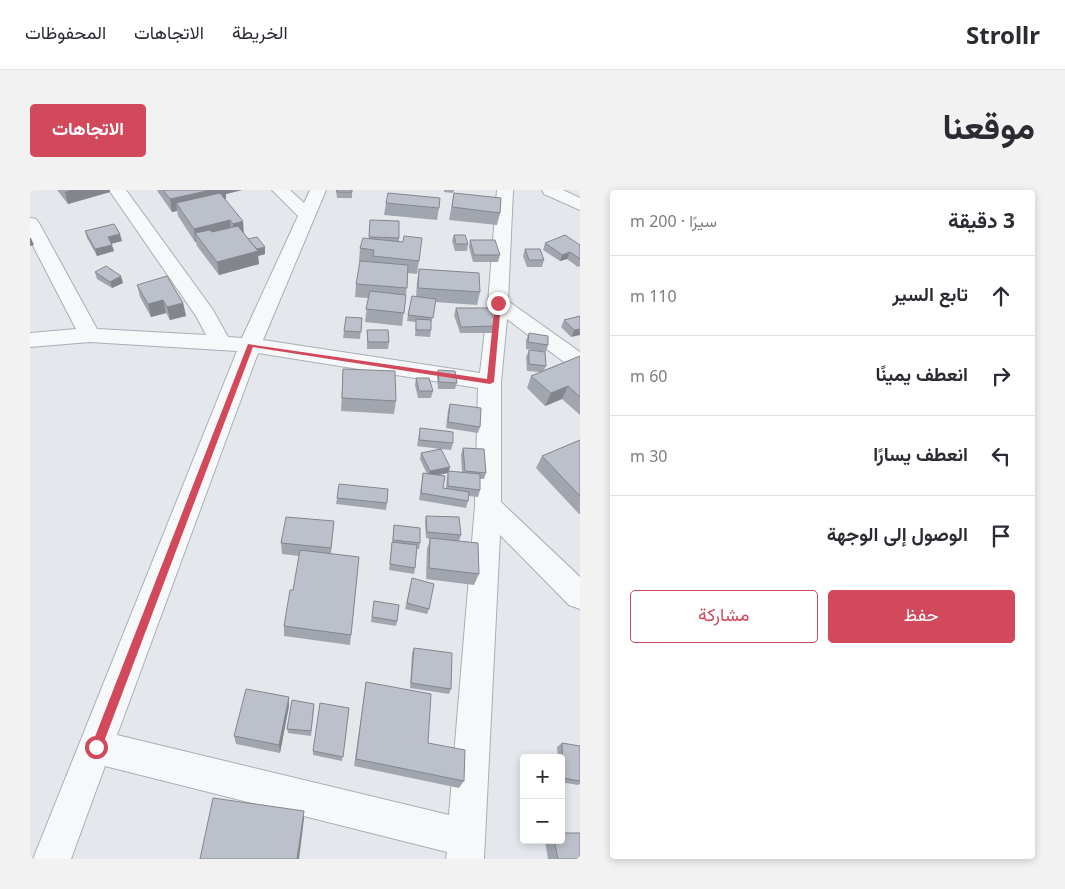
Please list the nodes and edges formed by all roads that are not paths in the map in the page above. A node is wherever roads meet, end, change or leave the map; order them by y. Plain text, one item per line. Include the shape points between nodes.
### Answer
1 (117, 190) edge
2 (280, 190) edge
3 (318, 190) edge
4 (505, 190) edge
5 (550, 190) edge
6 (580, 206) edge
7 (308, 216) junction
8 (30, 224) edge
9 (498, 303) junction
10 (90, 335) junction
11 (30, 340) edge
12 (221, 343) junction
13 (250, 345) junction
14 (580, 363) edge
15 (490, 382) junction
16 (488, 506) junction
17 (580, 596) edge
18 (96, 747) junction
19 (465, 848) edge
20 (52, 859) edge

1 - 12 street via 206,315
2 - 7 street
3 - 7 street
4 - 9 street
5 - 6 street
7 - 13 street
8 - 10 street
9 - 14 street
9 - 15 street
10 - 11 street
10 - 12 street
12 - 13 street
13 - 15 street
13 - 18 street
15 - 16 street
16 - 17 street
16 - 19 street
18 - 19 street
18 - 20 street

